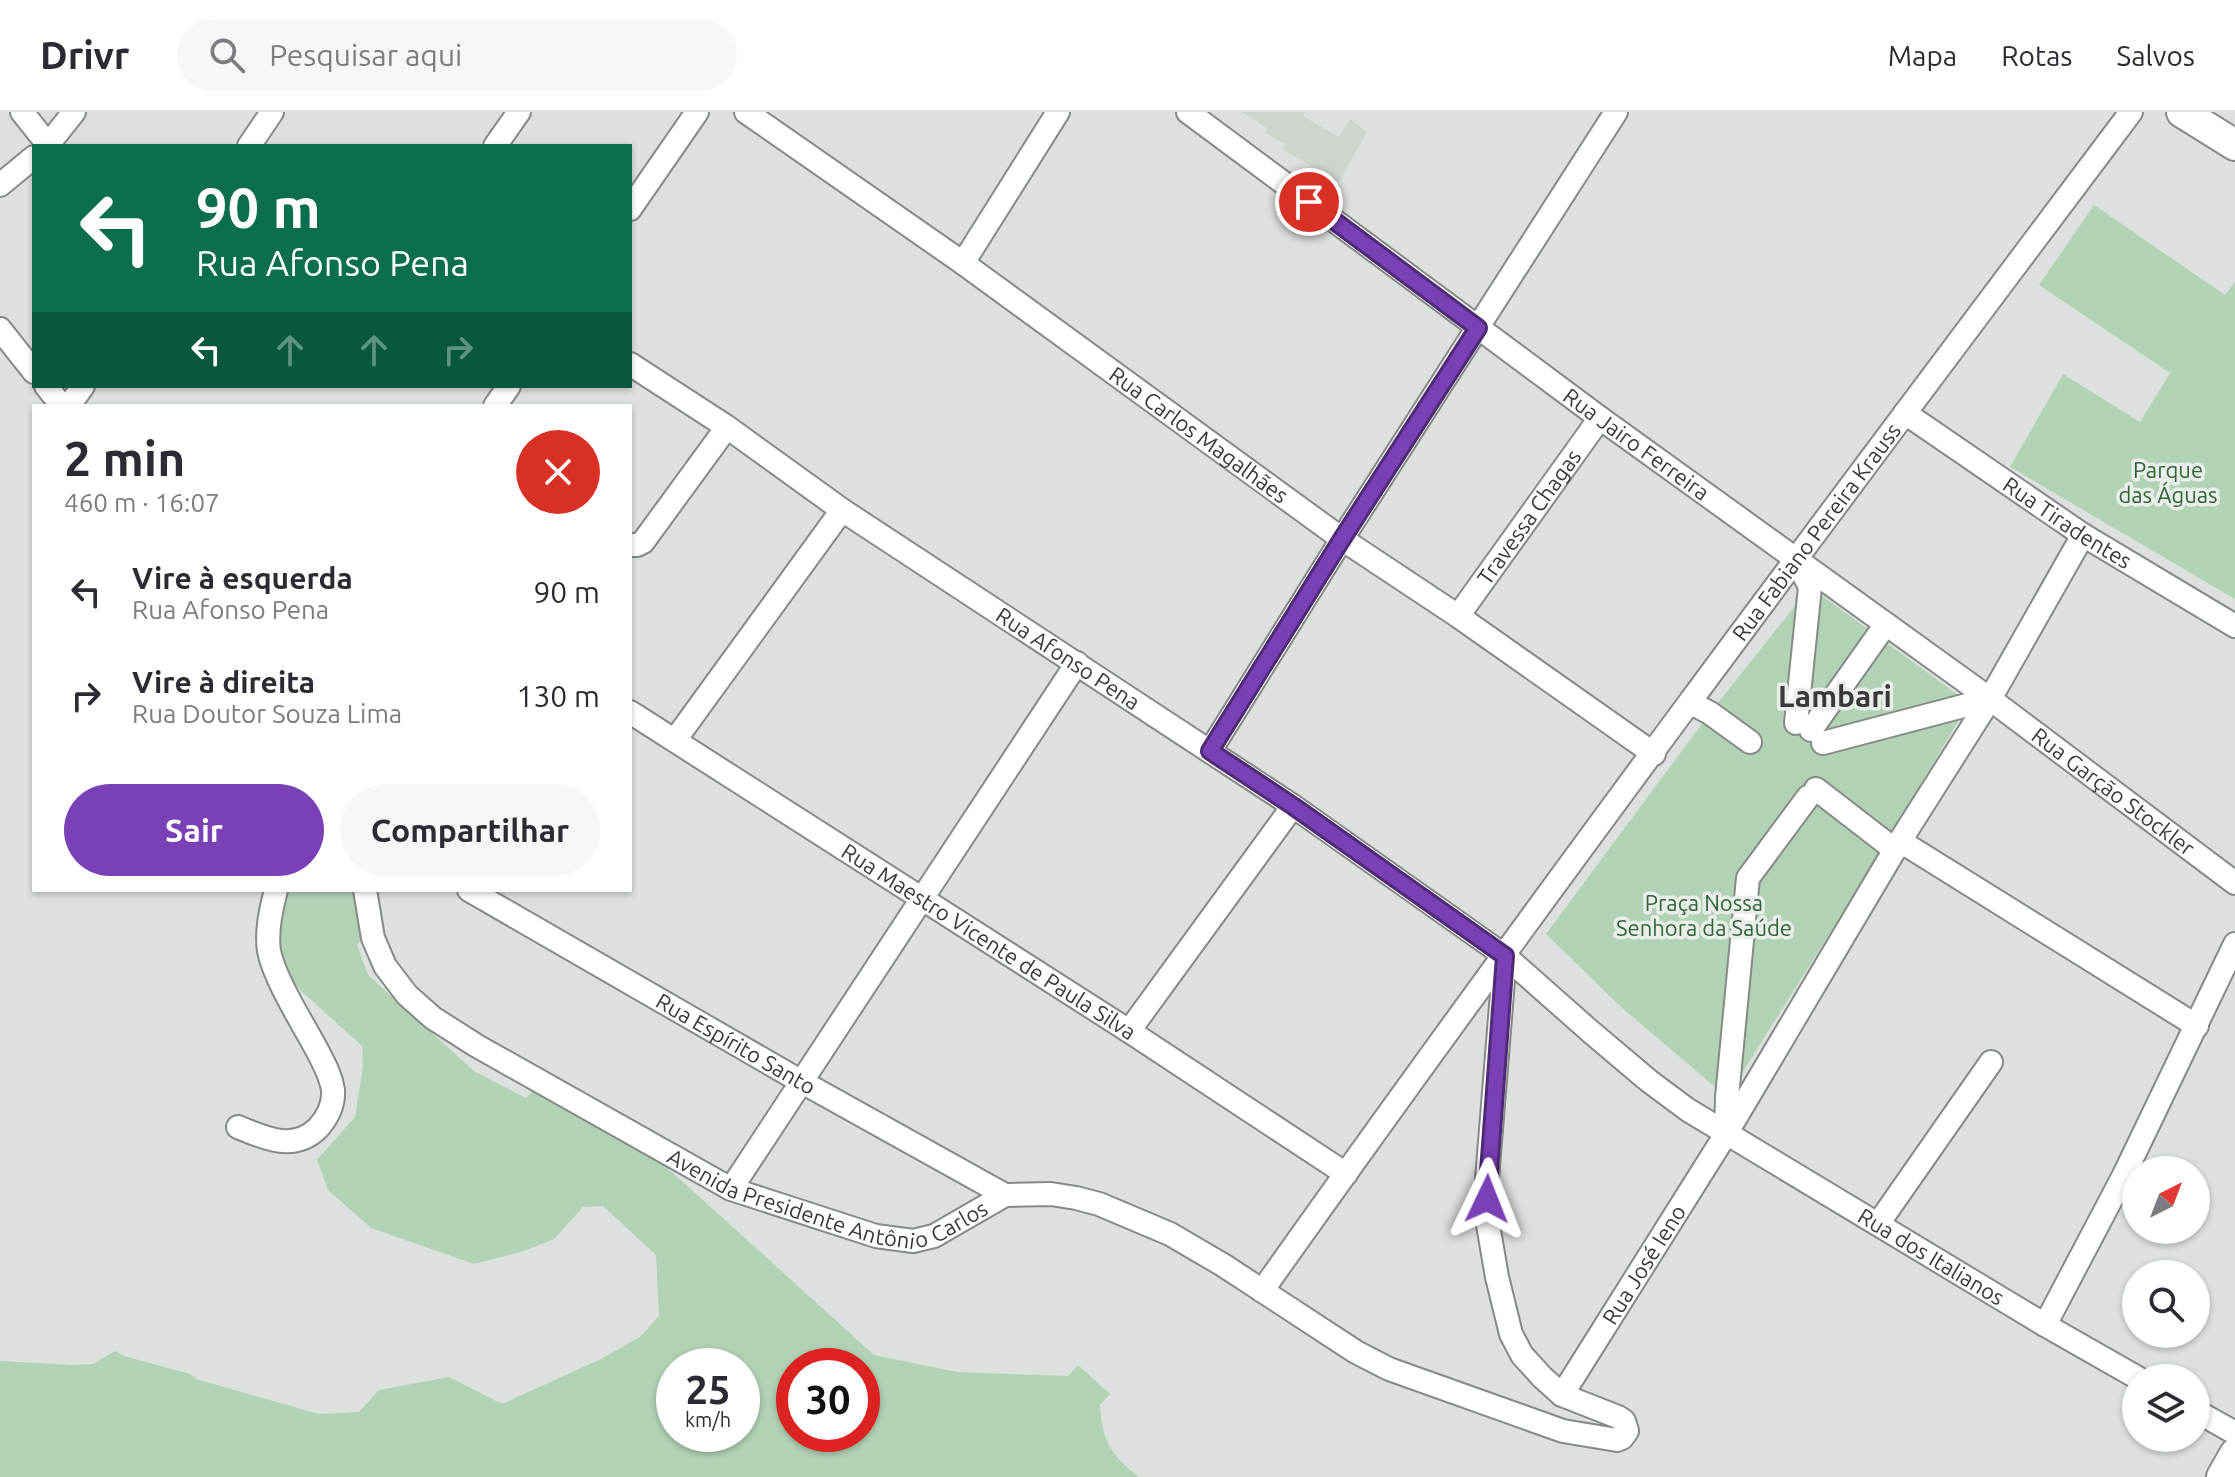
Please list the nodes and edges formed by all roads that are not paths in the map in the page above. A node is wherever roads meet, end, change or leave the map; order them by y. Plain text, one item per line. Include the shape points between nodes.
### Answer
1 (22, 112) edge
2 (74, 112) edge
3 (272, 112) edge
4 (519, 112) edge
5 (697, 112) edge
6 (746, 112) edge
7 (1058, 112) edge
8 (1188, 112) edge
9 (1616, 112) edge
10 (2131, 112) edge
11 (2182, 112) edge
12 (46, 144) edge
13 (50, 144) edge
14 (250, 144) edge
15 (496, 144) edge
16 (2235, 145) edge
17 (32, 159) edge
18 (0, 185) edge
19 (632, 206) edge
20 (963, 263) junction
21 (1478, 328) junction
22 (0, 329) edge
23 (632, 365) edge
24 (32, 369) edge
25 (48, 388) edge
26 (60, 404) edge
27 (1905, 413) junction
28 (1600, 418) junction
29 (727, 427) junction
30 (842, 510) junction
31 (2083, 535) junction
32 (1342, 539) junction
33 (632, 545) edge
34 (1796, 560) junction
35 (1458, 616) junction
36 (1886, 624) junction
37 (2235, 626) edge
38 (1077, 663) junction
39 (1990, 699) junction
40 (1691, 703) junction
41 (632, 713) edge
42 (1810, 732) junction
43 (675, 740) junction
44 (1750, 742) dead end
45 (1210, 751) junction
46 (1654, 754) junction
47 (1293, 806) junction
48 (1897, 845) junction
49 (2235, 883) edge
50 (276, 892) edge
51 (365, 892) edge
52 (472, 892) edge
53 (922, 899) junction
54 (2235, 944) edge
55 (1505, 956) junction
56 (2197, 1026) junction
57 (1129, 1031) junction
58 (1991, 1062) dead end
59 (802, 1082) junction
60 (238, 1127) dead end
61 (1726, 1134) junction
62 (1346, 1174) junction
63 (731, 1189) junction
64 (1005, 1195) junction
65 (1878, 1224) junction
66 (1262, 1291) junction
67 (2045, 1325) junction
68 (2122, 1369) edge
69 (1562, 1395) junction
70 (2210, 1419) edge
71 (2235, 1433) edge
72 (2235, 1454) edge
73 (2222, 1477) edge

1 - 12 street
2 - 13 street
3 - 14 street
4 - 15 street
5 - 19 street
6 - 20 street, Rua Carlos Magalhães
7 - 20 street
8 - 21 street, Rua Jairo Ferreira
9 - 21 street
10 - 27 street, Rua Fabiano Pereira Krauss
11 - 16 main road
17 - 18 street
20 - 32 street, Rua Carlos Magalhães
21 - 28 street, Rua Jairo Ferreira
21 - 32 street
22 - 24 street
23 - 29 street, Rua Afonso Pena
25 - 26 street
27 - 31 street, Rua Tiradentes
27 - 34 street, Rua Fabiano Pereira Krauss
28 - 34 street, Rua Jairo Ferreira
28 - 35 street, Travessa Chagas
29 - 30 street, Rua Afonso Pena
29 - 33 street via 643,542
30 - 38 street, Rua Afonso Pena
30 - 43 street
31 - 37 street, Rua Tiradentes
31 - 39 street
32 - 35 street, Rua Carlos Magalhães
32 - 45 street
34 - 36 street
34 - 40 street, Rua Fabiano Pereira Krauss
34 - 42 street via 1810,587
35 - 46 street, Rua Carlos Magalhães
36 - 39 street
36 - 42 street
38 - 45 street, Rua Afonso Pena
38 - 53 street
39 - 42 street
39 - 48 street
39 - 49 street, Rua Garção Stockler
40 - 44 street
40 - 46 street, Rua Fabiano Pereira Krauss
41 - 43 street, Rua Maestro Vicente de Paula Silva
43 - 53 street, Rua Maestro Vicente de Paula Silva
45 - 47 street, Rua Afonso Pena
46 - 55 street, Rua Fabiano Pereira Krauss
47 - 55 street, Rua Afonso Pena
47 - 57 street
48 - 56 street
48 - 61 street
48 - 61 street via 1812,793 1748,878
50 - 60 street via 269,950 327,1070 332,1106 313,1133 294,1140 272,1141
51 - 63 street, Avenida Presidente Antônio Carlos via 373,938 385,966 433,1018
52 - 59 street, Rua Espírito Santo
53 - 57 street, Rua Maestro Vicente de Paula Silva
53 - 59 street
54 - 56 street
55 - 61 street via 1649,1081
55 - 62 street, Rua Fabiano Pereira Krauss
55 - 69 street via 1487,1219 1511,1334 1522,1355
56 - 67 street
57 - 62 street, Rua Maestro Vicente de Paula Silva
58 - 65 street
59 - 63 street
59 - 64 street, Rua Espírito Santo
61 - 65 street, Rua dos Italianos
61 - 69 street, Rua José Ieno
62 - 66 street, Rua Fabiano Pereira Krauss
63 - 64 street, Avenida Presidente Antônio Carlos via 876,1236 913,1241 934,1236
64 - 66 street, Avenida Presidente Antônio Carlos via 1051,1194 1099,1204 1170,1234
65 - 67 street, Rua dos Italianos
66 - 69 street, Avenida Presidente Antônio Carlos via 1356,1352 1417,1380 1563,1431 1617,1440 1627,1431 1618,1417
67 - 68 street, Rua dos Italianos
70 - 71 street
72 - 73 main road

